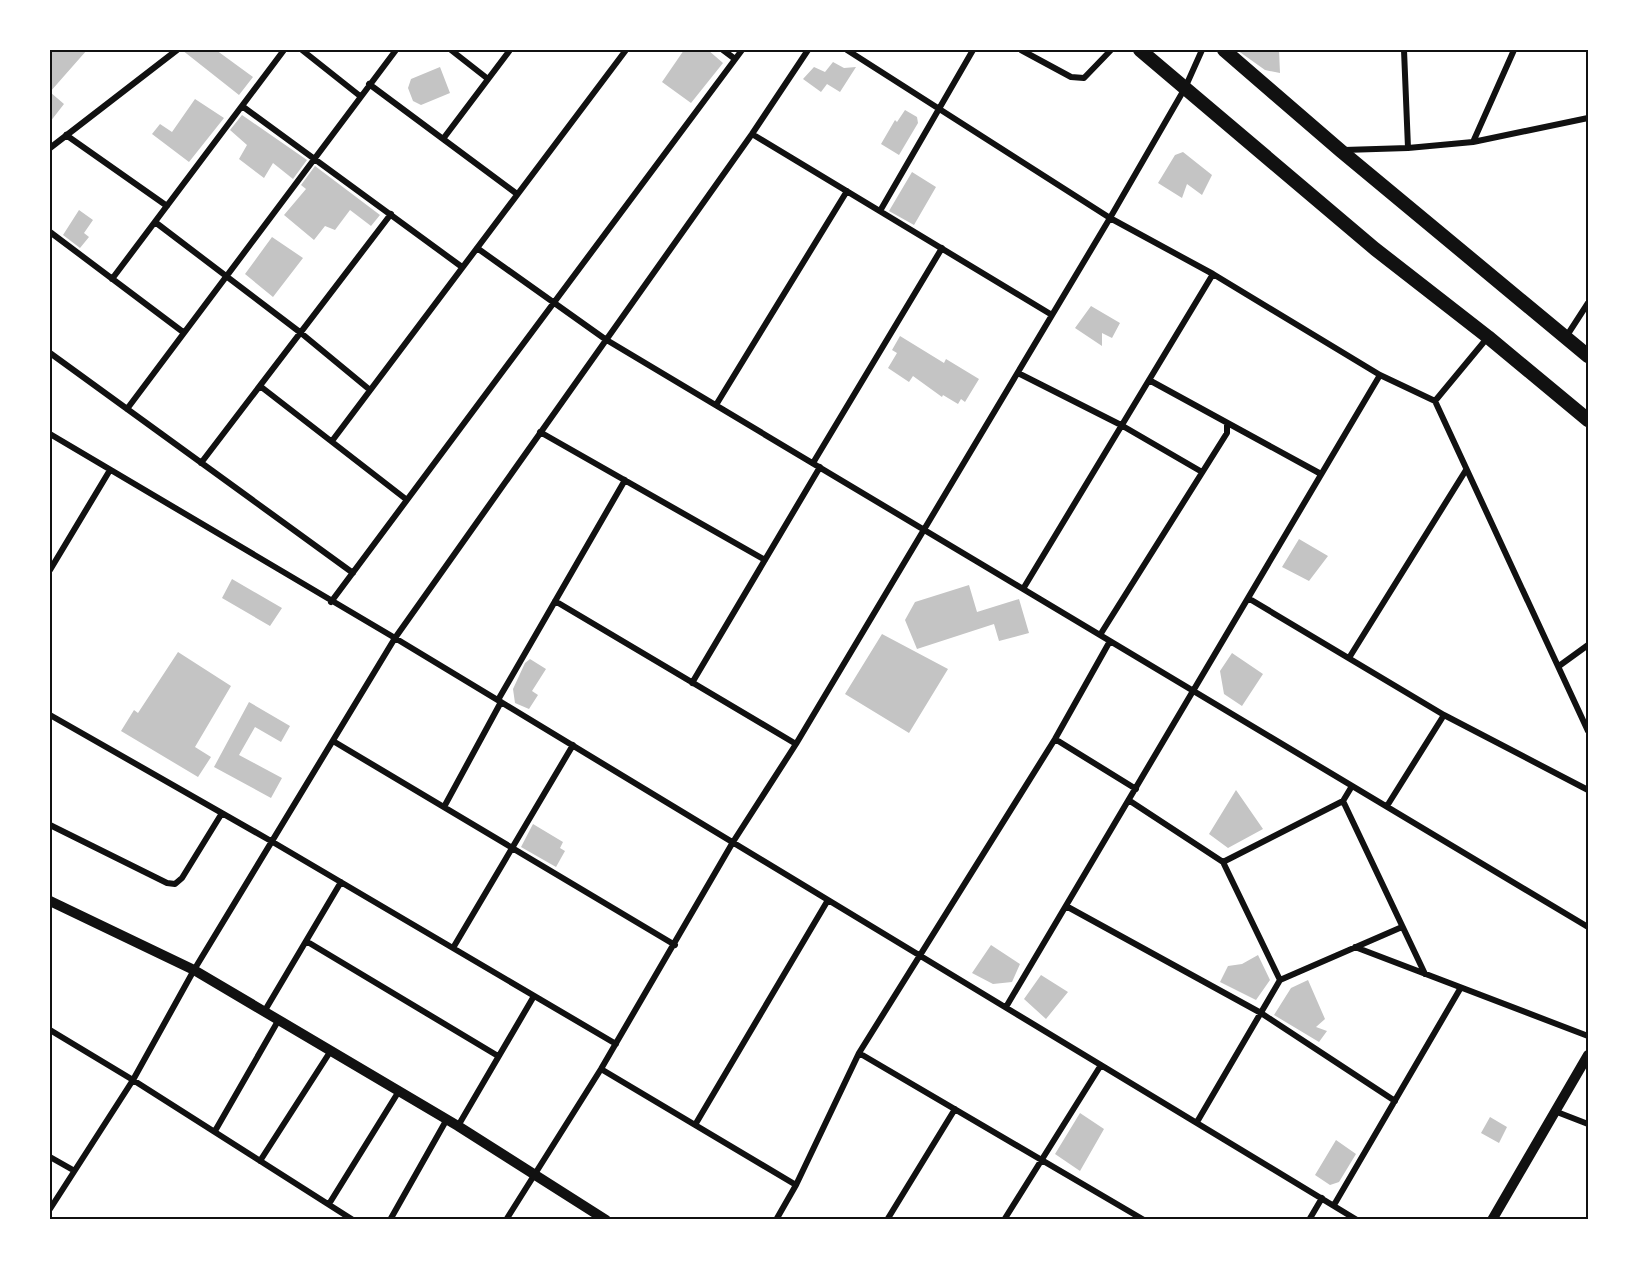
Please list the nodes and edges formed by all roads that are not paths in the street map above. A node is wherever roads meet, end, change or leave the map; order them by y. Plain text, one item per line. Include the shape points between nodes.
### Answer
1 (177, 50) edge
2 (284, 50) edge
3 (302, 50) edge
4 (396, 50) edge
5 (451, 50) edge
6 (510, 50) edge
7 (626, 50) edge
8 (723, 50) edge
9 (742, 50) edge
10 (808, 50) edge
11 (846, 50) edge
12 (973, 50) edge
13 (1022, 50) edge
14 (1111, 50) edge
15 (1140, 50) edge
16 (1202, 50) edge
17 (1224, 50) edge
18 (1404, 50) edge
19 (1514, 50) edge
20 (735, 58) junction
21 (488, 79) junction
22 (369, 84) junction
23 (1185, 88) junction
24 (360, 96) junction
25 (242, 106) junction
26 (937, 109) junction
27 (1588, 118) edge
28 (752, 134) junction
29 (66, 135) junction
30 (443, 139) junction
31 (1473, 142) junction
32 (50, 148) edge
33 (1408, 148) junction
34 (1341, 151) junction
35 (316, 160) junction
36 (847, 191) junction
37 (517, 195) junction
38 (167, 206) junction
39 (880, 211) junction
40 (391, 214) junction
41 (1110, 218) junction
42 (155, 222) junction
43 (50, 232) edge
44 (477, 248) junction
45 (942, 248) junction
46 (462, 267) junction
47 (1213, 274) junction
48 (226, 278) junction
49 (112, 279) junction
50 (554, 302) junction
51 (1588, 303) edge
52 (1052, 315) junction
53 (183, 332) junction
54 (301, 333) junction
55 (1488, 337) junction
56 (1566, 338) junction
57 (605, 339) junction
58 (50, 353) edge
59 (1588, 356) edge
60 (1018, 373) junction
61 (1380, 375) junction
62 (1149, 381) junction
63 (260, 386) junction
64 (370, 390) junction
65 (1436, 402) junction
66 (716, 405) junction
67 (127, 409) junction
68 (1588, 420) edge
69 (1227, 424) junction
70 (1122, 425) junction
71 (540, 432) junction
72 (50, 434) edge
73 (332, 441) junction
74 (201, 463) junction
75 (813, 463) junction
76 (820, 467) junction
77 (110, 470) junction
78 (1466, 470) junction
79 (1202, 472) junction
80 (1322, 474) junction
81 (625, 480) junction
82 (407, 500) junction
83 (924, 530) junction
84 (765, 560) junction
85 (50, 570) edge
86 (353, 573) junction
87 (1023, 589) junction
88 (1248, 598) junction
89 (555, 601) junction
90 (331, 602) junction
91 (1100, 635) junction
92 (395, 638) junction
93 (1110, 641) junction
94 (1588, 645) edge
95 (1349, 658) junction
96 (1559, 666) junction
97 (692, 683) junction
98 (1193, 691) junction
99 (500, 701) junction
100 (50, 715) edge
101 (1444, 715) junction
102 (1588, 731) edge
103 (1055, 739) junction
104 (333, 741) junction
105 (796, 744) junction
106 (573, 745) junction
107 (1352, 786) junction
108 (1137, 789) junction
109 (1588, 790) edge
110 (1130, 801) junction
111 (1343, 801) junction
112 (1387, 806) junction
113 (444, 807) junction
114 (222, 813) junction
115 (50, 825) edge
116 (271, 841) junction
117 (733, 842) junction
118 (512, 848) junction
119 (1223, 862) junction
120 (341, 882) junction
121 (828, 900) junction
122 (50, 901) edge
123 (1066, 906) junction
124 (1402, 927) junction
125 (1588, 927) edge
126 (306, 941) junction
127 (675, 945) junction
128 (1355, 947) junction
129 (453, 948) junction
130 (919, 954) junction
131 (194, 970) junction
132 (1425, 974) junction
133 (1280, 980) junction
134 (1460, 989) junction
135 (534, 996) junction
136 (1006, 1007) junction
137 (264, 1012) junction
138 (1261, 1013) junction
139 (278, 1021) junction
140 (50, 1030) edge
141 (1588, 1036) edge
142 (616, 1044) junction
143 (330, 1052) junction
144 (860, 1053) junction
145 (1588, 1055) edge
146 (498, 1056) junction
147 (1101, 1065) junction
148 (601, 1069) junction
149 (134, 1080) junction
150 (399, 1092) junction
151 (1395, 1101) junction
152 (955, 1109) junction
153 (1557, 1112) junction
154 (447, 1119) junction
155 (1197, 1122) junction
156 (1588, 1124) edge
157 (695, 1125) junction
158 (458, 1126) junction
159 (215, 1131) junction
160 (50, 1156) edge
161 (1041, 1160) junction
162 (260, 1161) junction
163 (73, 1170) junction
164 (534, 1174) junction
165 (796, 1185) junction
166 (1322, 1198) junction
167 (329, 1204) junction
168 (1334, 1205) junction
169 (50, 1209) edge
170 (353, 1220) edge
171 (390, 1220) edge
172 (506, 1220) edge
173 (606, 1220) edge
174 (776, 1220) edge
175 (887, 1220) edge
176 (1004, 1220) edge
177 (1143, 1220) edge
178 (1309, 1220) edge
179 (1357, 1220) edge
180 (1492, 1220) edge

1 - 29 street
2 - 25 street
3 - 24 street
4 - 22 street
5 - 21 street
6 - 21 street
7 - 37 street
8 - 20 street
9 - 20 street
10 - 28 street
11 - 26 street
12 - 26 street
13 - 14 street via 1071,77 1084,78
15 - 23 main road
16 - 23 street
17 - 34 main road
18 - 33 street
19 - 31 street
20 - 50 street
21 - 30 street
22 - 24 street
22 - 30 street
23 - 41 street
23 - 55 main road via 1375,249
24 - 35 street
25 - 35 street
25 - 38 street
26 - 39 street
26 - 41 street
27 - 31 street
28 - 36 street
28 - 57 street
29 - 32 street
29 - 38 street
30 - 37 street
31 - 33 street
33 - 34 street
34 - 56 main road
35 - 40 street
35 - 48 street
36 - 39 street
36 - 66 street
37 - 44 street
38 - 42 street
39 - 45 street
40 - 46 street
40 - 54 street
41 - 47 street
41 - 52 street
42 - 48 street
42 - 49 street
43 - 49 street
44 - 46 street
44 - 50 street
45 - 52 street
45 - 75 street
46 - 64 street
47 - 61 street
47 - 62 street
48 - 53 street
48 - 54 street
49 - 53 street
50 - 57 street
50 - 82 street
51 - 56 street
52 - 60 street
53 - 67 street
54 - 63 street
54 - 64 street
55 - 65 street
55 - 68 main road
56 - 59 main road
57 - 66 street
57 - 71 street
58 - 67 street
60 - 70 street
60 - 83 street
61 - 65 street
61 - 80 street
62 - 69 street
62 - 70 street
63 - 73 street
63 - 74 street
64 - 73 street
65 - 78 street
66 - 75 street
67 - 74 street
69 - 79 street via 1227,433
69 - 80 street
70 - 79 street
70 - 87 street
71 - 81 street
71 - 92 street
72 - 77 street
73 - 82 street
74 - 86 street
75 - 76 street
76 - 83 street
76 - 84 street
77 - 85 street
77 - 90 street
78 - 95 street
78 - 96 street
79 - 91 street
80 - 88 street
81 - 84 street
81 - 89 street
82 - 86 street
83 - 87 street
83 - 105 street
84 - 97 street
86 - 90 street
87 - 91 street
88 - 95 street
88 - 98 street
89 - 97 street
89 - 99 street
90 - 92 street
91 - 93 street
92 - 99 street
92 - 104 street
93 - 98 street
93 - 103 street
94 - 96 street
95 - 101 street
96 - 102 street
97 - 105 street
98 - 107 street
98 - 108 street
99 - 106 street
99 - 113 street
100 - 114 street
101 - 109 street
101 - 112 street
103 - 108 street
103 - 130 street
104 - 113 street
104 - 116 street
105 - 117 street
106 - 117 street
106 - 118 street
107 - 111 street
107 - 112 street
108 - 110 street
110 - 119 street
110 - 123 street
111 - 119 street
111 - 124 street
112 - 125 street
113 - 118 street
114 - 115 street via 175,884
114 - 116 street
116 - 120 street
116 - 131 street
117 - 121 street
117 - 127 street
118 - 127 street
118 - 129 street
119 - 133 street
120 - 126 street
120 - 129 street
121 - 130 street
121 - 157 street
122 - 131 street
123 - 136 street
123 - 138 street
124 - 128 street
124 - 132 street
126 - 137 street
126 - 146 street
127 - 142 street
128 - 132 street
128 - 133 street
129 - 135 street
130 - 136 street
130 - 144 street
131 - 137 street
131 - 149 street
132 - 134 street
133 - 138 street
134 - 141 street
134 - 151 street
135 - 142 street
135 - 146 street
136 - 147 street
137 - 139 street
138 - 151 street
138 - 155 street
139 - 143 street
139 - 159 street
140 - 149 street
142 - 148 street
143 - 150 street
143 - 162 street
144 - 152 street
144 - 165 street
145 - 153 street
146 - 158 street
147 - 155 street
147 - 161 street
148 - 157 street
148 - 164 street
149 - 159 street
149 - 163 street
150 - 154 street
150 - 167 street
151 - 168 street
152 - 161 street
152 - 175 street
153 - 156 street
153 - 180 street
154 - 158 street
154 - 171 street
155 - 166 street
157 - 165 street
158 - 164 street
159 - 162 street
160 - 163 street
161 - 176 street
161 - 177 street
162 - 167 street
163 - 169 street
164 - 172 street
164 - 173 street
165 - 174 street
166 - 168 street
166 - 178 street
167 - 170 street
168 - 179 street

